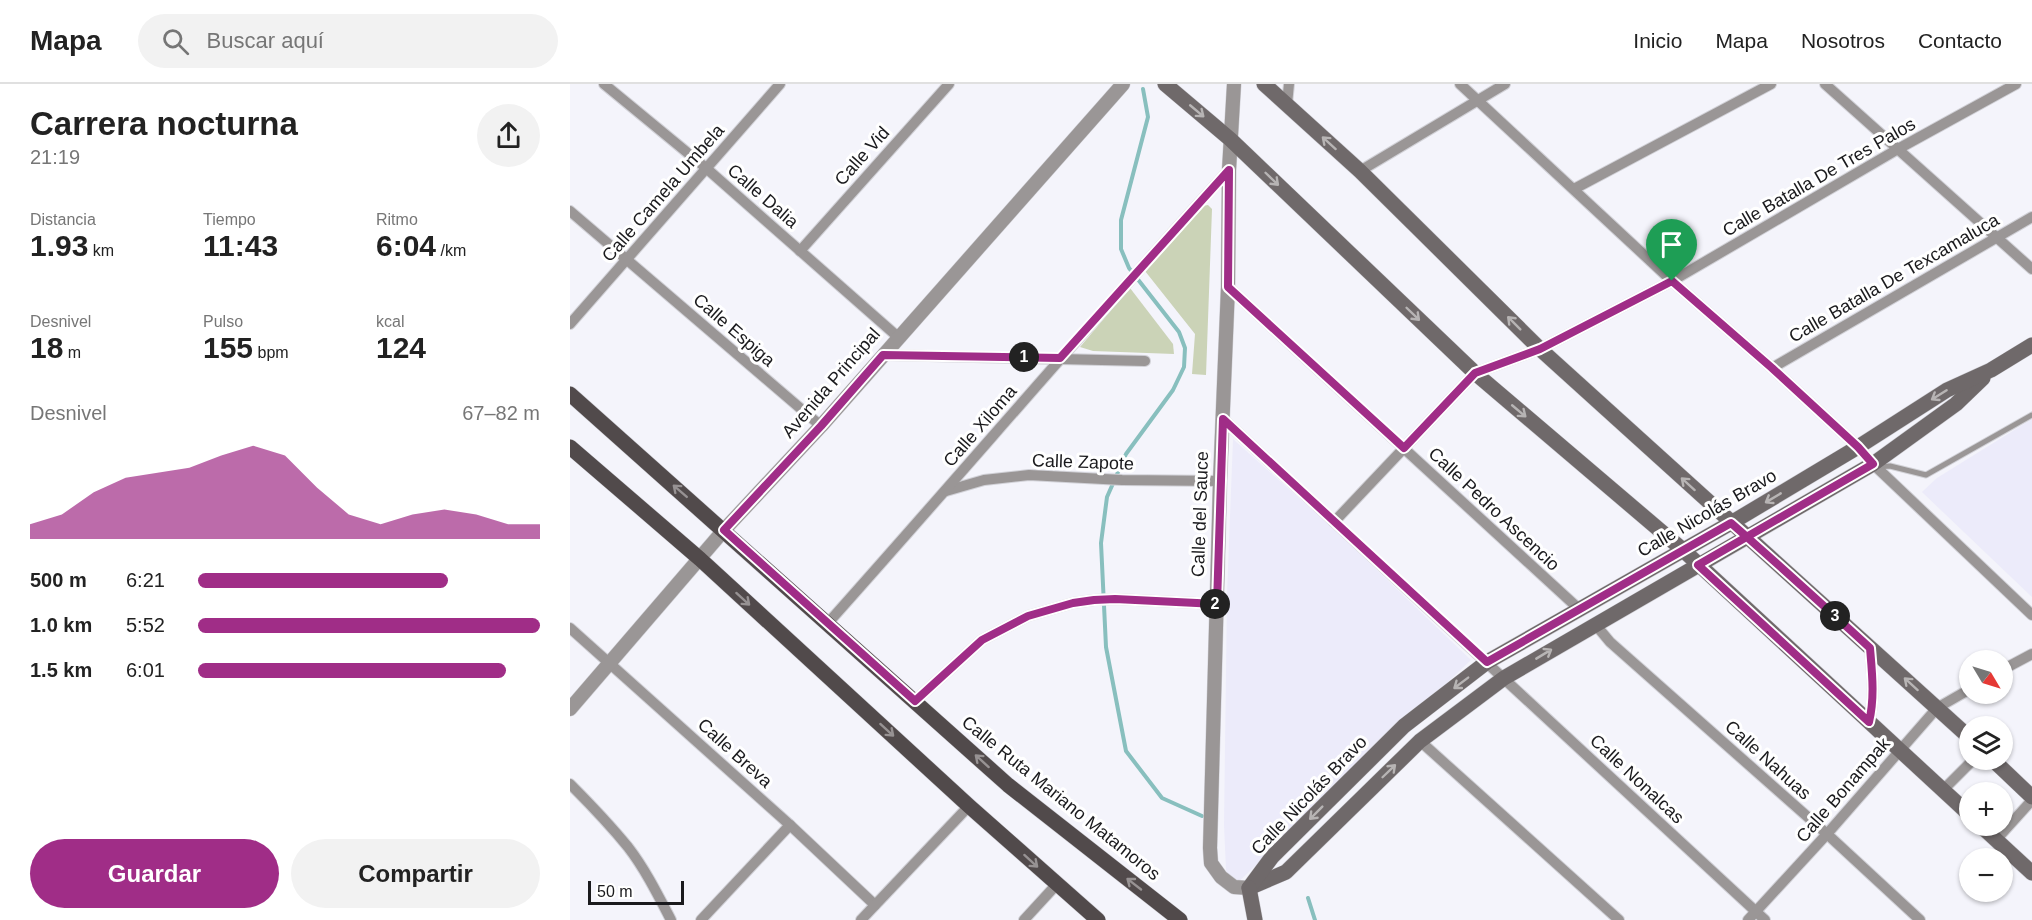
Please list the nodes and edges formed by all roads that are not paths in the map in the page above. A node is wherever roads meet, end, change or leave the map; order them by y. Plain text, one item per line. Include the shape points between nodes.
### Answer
1 (604, 84) edge
2 (780, 84) edge
3 (949, 84) edge
4 (1123, 84) edge
5 (1165, 84) edge
6 (1233, 84) edge
7 (1264, 84) edge
8 (1289, 84) edge
9 (1460, 84) edge
10 (1505, 84) edge
11 (1771, 84) edge
12 (1825, 84) edge
13 (2016, 84) edge
14 (1476, 101) junction
15 (1287, 104) junction
16 (1230, 139) junction
17 (1898, 149) junction
18 (706, 168) junction
19 (1229, 170) junction
20 (1360, 171) junction
21 (1574, 189) junction
22 (570, 211) edge
23 (2032, 217) edge
24 (1996, 237) junction
25 (800, 250) junction
26 (626, 260) junction
27 (2032, 269) edge
28 (1672, 281) junction
29 (1228, 287) junction
30 (570, 324) edge
31 (898, 337) junction
32 (2032, 345) edge
33 (1540, 349) junction
34 (883, 355) junction
35 (1060, 358) junction
36 (1144, 361) dead end
37 (1772, 368) junction
38 (1991, 370) junction
39 (1475, 373) junction
40 (570, 394) edge
41 (2032, 415) edge
42 (1223, 419) junction
43 (821, 426) junction
44 (570, 447) edge
45 (1858, 447) junction
46 (1404, 448) junction
47 (1875, 465) junction
48 (1220, 481) junction
49 (946, 491) junction
50 (1334, 522) junction
51 (1731, 523) junction
52 (724, 530) junction
53 (1746, 536) junction
54 (1683, 550) junction
55 (700, 559) junction
56 (1698, 565) junction
57 (1217, 604) junction
58 (1579, 609) junction
59 (2032, 615) edge
60 (828, 623) junction
61 (1595, 624) junction
62 (570, 628) edge
63 (1870, 648) junction
64 (2032, 654) edge
65 (609, 662) junction
66 (1487, 662) junction
67 (2013, 664) edge
68 (1504, 678) junction
69 (1959, 695) edge
70 (915, 701) junction
71 (1937, 708) junction
72 (570, 710) edge
73 (1869, 722) junction
74 (1959, 728) edge
75 (1420, 741) junction
76 (1900, 751) junction
77 (1963, 770) edge
78 (2003, 770) edge
79 (570, 784) edge
80 (1943, 790) junction
81 (2032, 798) edge
82 (1959, 805) edge
83 (969, 806) junction
84 (790, 825) junction
85 (1827, 834) junction
86 (1992, 836) edge
87 (1996, 840) junction
88 (2031, 869) edge
89 (1057, 884) junction
90 (1249, 888) junction
91 (875, 905) junction
92 (1752, 916) edge
93 (1611, 917) edge
94 (671, 920) edge
95 (701, 920) edge
96 (861, 920) edge
97 (1024, 920) edge
98 (1098, 920) edge
99 (1180, 920) edge
100 (1255, 920) edge
101 (1765, 920) edge
102 (1920, 920) edge

1 - 18 street, Calle Dalia
2 - 18 street, Calle Camela Umbela
3 - 25 street, Calle Vid
4 - 31 street, Avenida Principal
5 -> 16 main road
6 - 16 street, Calle del Sauce
7 - 15 main road
8 - 15 street
9 - 14 street
10 - 14 street
11 - 21 street
12 - 17 street
13 - 17 street, Calle Batalla De Tres Palos
14 - 20 street
14 - 21 street
20 -> 15 main road
16 - 19 street, Calle del Sauce
16 -> 39 main road
17 - 24 street
17 - 28 street, Calle Batalla De Tres Palos
18 - 25 street, Calle Dalia
18 - 26 street, Calle Camela Umbela
19 - 29 street, Calle del Sauce
19 - 35 street, Calle Xiloma
33 -> 20 main road
21 - 28 street
22 - 26 street, Calle Espiga
23 - 24 street, Calle Batalla De Texcamaluca
24 - 27 street
24 - 37 street, Calle Batalla De Texcamaluca
25 - 31 street, Calle Dalia
26 - 30 street, Calle Camela Umbela
26 - 43 street, Calle Espiga
28 - 33 street, Calle Batalla De Tres Palos
28 - 37 street
29 - 42 street, Calle del Sauce
29 - 46 street, Calle Pedro Ascencio
31 - 34 street, Avenida Principal
32 - 38 main road, Calle Nicolás Bravo
33 - 39 street, Calle Batalla De Tres Palos
51 -> 33 main road
34 - 35 street
34 - 43 street, Avenida Principal
35 - 36 street
35 - 49 street, Calle Xiloma
37 - 45 street
38 -> 45 main road, Calle Nicolás Bravo via 1947,390
38 - 47 main road, Calle Nicolás Bravo via 1956,404
39 - 46 street
39 -> 54 main road
52 -> 40 main road, Calle Ruta Mariano Matamoros
41 - 47 lane via 1926,475
42 - 48 street, Calle del Sauce
42 - 50 street, Calle Nonalcas
43 - 52 street, Avenida Principal
44 - 55 main road
45 - 47 street
45 -> 51 main road, Calle Nicolás Bravo
46 - 50 street
46 - 58 street, Calle Pedro Ascencio
47 - 53 main road, Calle Nicolás Bravo
47 - 59 street
48 - 49 street, Calle Zapote via 1029,476 984,480
48 - 57 street, Calle del Sauce
49 - 60 street, Calle Xiloma
50 - 66 street, Calle Nonalcas
51 - 53 main road
51 - 54 main road, Calle Nicolás Bravo
52 - 55 street, Avenida Principal
52 - 60 main road, Calle Ruta Mariano Matamoros
53 - 56 main road, Calle Nicolás Bravo
53 - 63 main road
54 - 56 main road
54 - 58 main road, Calle Nicolás Bravo
55 - 65 street, Avenida Principal
55 -> 83 main road
56 - 61 main road, Calle Nicolás Bravo
56 - 73 main road
57 - 70 street via 1094,600 1028,616 982,640
57 - 90 street, Calle del Sauce via 1211,863 1234,887
58 - 66 main road, Calle Nicolás Bravo
60 - 70 main road, Calle Ruta Mariano Matamoros
68 -> 61 main road, Calle Nicolás Bravo
61 - 85 street, Calle Nahuas via 1610,642
62 - 65 street, Calle Breva
71 -> 63 main road
63 - 73 street
64 - 67 street
65 - 72 street, Avenida Principal
65 - 84 street, Calle Breva
66 - 68 street, Calle Nonalcas
66 -> 90 main road, Calle Nicolás Bravo via 1404,726 1272,857
68 - 75 main road, Calle Nicolás Bravo
68 - 92 street, Calle Nonalcas
69 - 71 street, Calle Bonampak
99 -> 70 main road, Calle Ruta Mariano Matamoros via 1008,784
71 - 74 main road
71 - 76 street, Calle Bonampak
73 - 76 main road
90 -> 75 main road, Calle Nicolás Bravo via 1286,872
75 - 93 street
76 - 80 main road
76 - 85 street, Calle Bonampak
77 - 80 street
78 - 81 main road
79 - 94 street via 628,848
80 - 82 main road
81 - 87 street
83 -> 89 main road
83 - 91 street
84 - 91 street, Calle Breva
84 - 95 street
85 - 92 street, Calle Bonampak
85 - 102 street, Calle Nahuas
86 - 87 main road
87 - 88 main road
89 - 97 street
89 - 98 main road
90 - 100 main road
91 - 96 street
92 - 101 street, Calle Nonalcas

